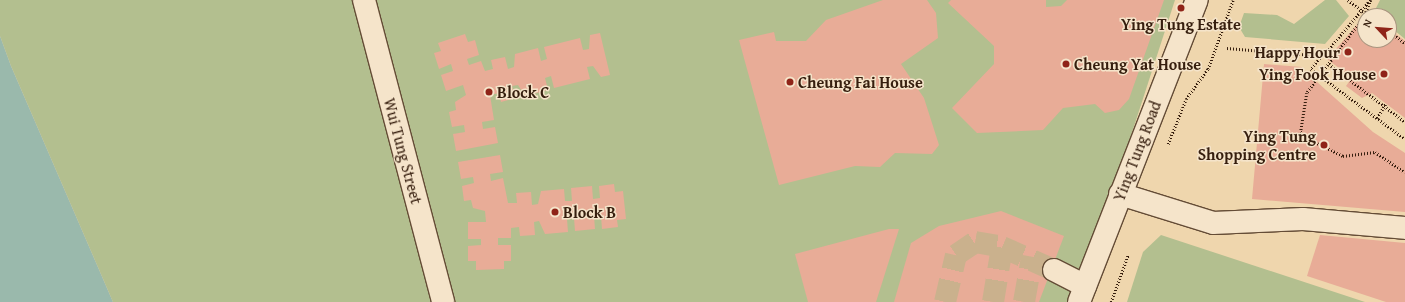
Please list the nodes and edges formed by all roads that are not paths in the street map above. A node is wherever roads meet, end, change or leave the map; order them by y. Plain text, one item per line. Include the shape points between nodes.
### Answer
1 (364, 0) edge
2 (1197, 0) edge
3 (1118, 199) junction
4 (1405, 228) edge
5 (1054, 270) tunnel mouth
6 (1082, 294) edge
7 (442, 302) edge

1 - 7 street, Wui Tung Street
2 - 3 street, Ying Tung Road
3 - 4 street via 1212,234 1231,232 1255,222 1303,220
3 - 6 street, Ying Tung Road
5 - 6 street

